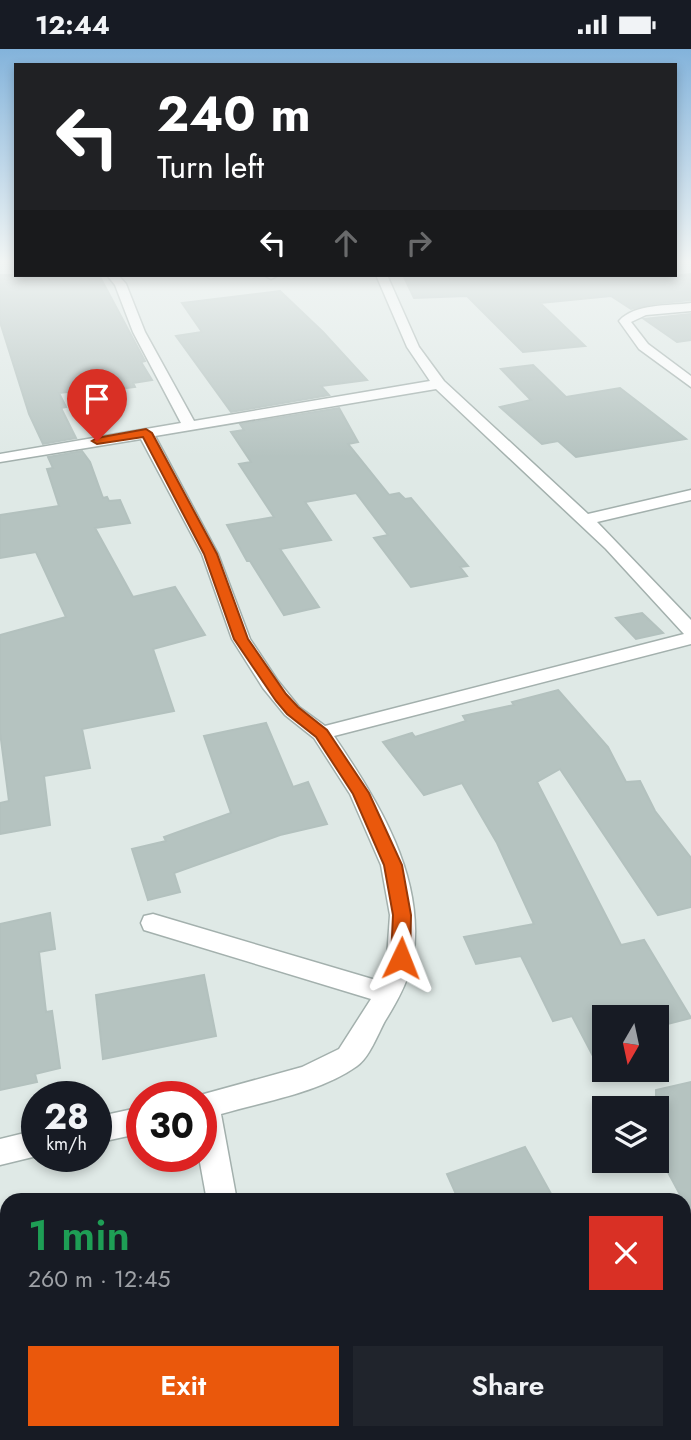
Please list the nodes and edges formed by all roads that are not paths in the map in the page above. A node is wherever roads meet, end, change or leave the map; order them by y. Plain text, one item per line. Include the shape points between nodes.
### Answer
1 (137, 327) edge
2 (404, 327) edge
3 (627, 327) edge
4 (691, 383) edge
5 (439, 384) junction
6 (189, 424) junction
7 (146, 433) junction
8 (0, 458) edge
9 (691, 495) edge
10 (585, 520) junction
11 (691, 631) edge
12 (691, 638) edge
13 (321, 733) junction
14 (153, 923) dead end
15 (388, 994) junction
16 (217, 1103) edge
17 (21, 1147) edge
18 (0, 1152) edge
19 (216, 1172) edge
20 (220, 1193) edge

1 - 6 street
2 - 5 street
3 - 4 street
5 - 6 street
5 - 10 street
6 - 7 street
7 - 8 street
7 - 13 street via 210,554 241,639 292,711
9 - 10 street
10 - 11 street
12 - 13 street
13 - 15 street via 361,793 393,865 402,915 401,958
14 - 15 street
15 - 16 street via 349,1057 308,1077
17 - 18 street
19 - 20 street

